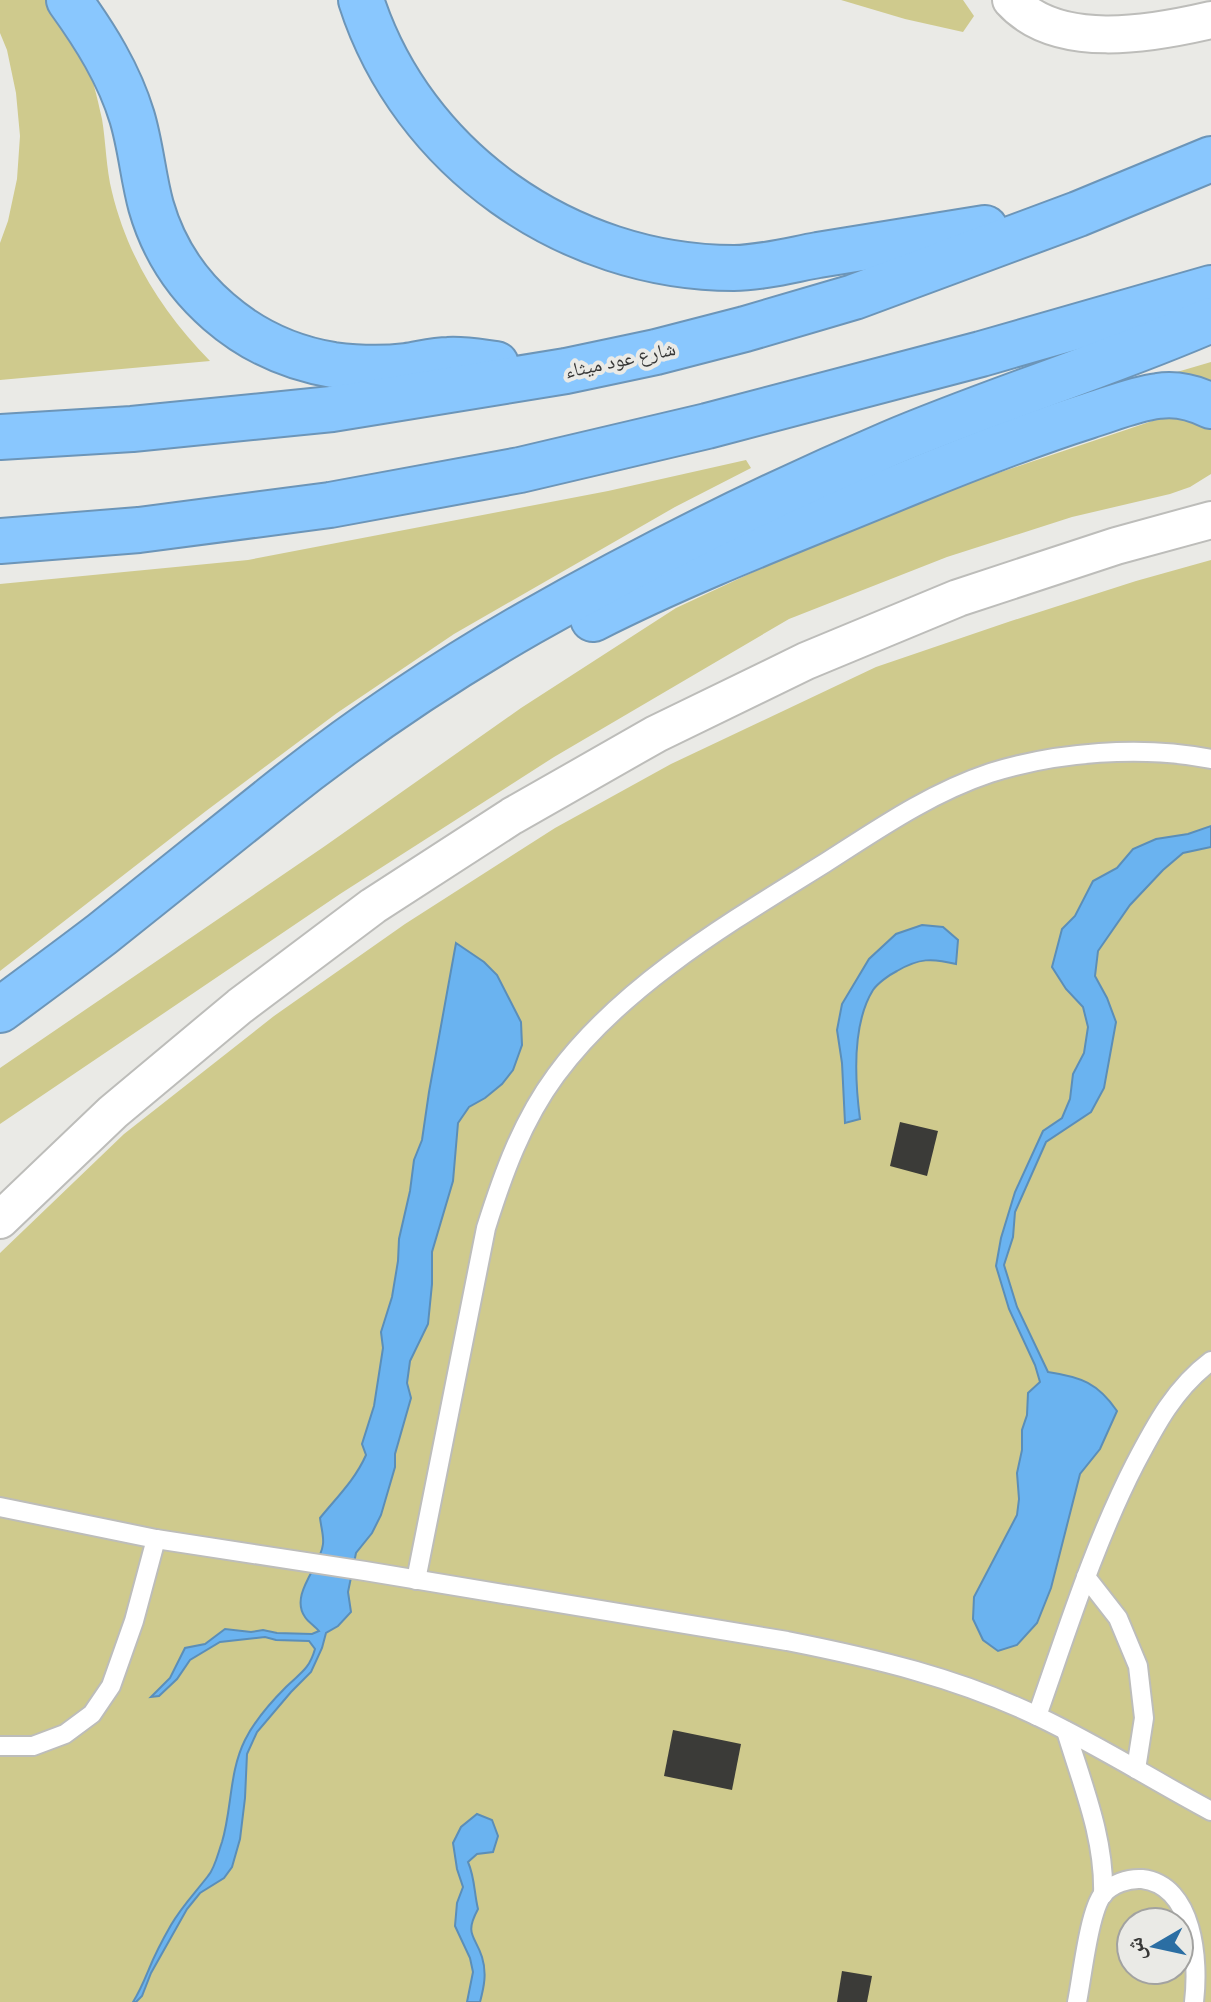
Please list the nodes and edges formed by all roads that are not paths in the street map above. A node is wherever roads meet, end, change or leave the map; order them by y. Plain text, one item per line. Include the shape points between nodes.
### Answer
1 (69, 0) edge
2 (361, 0) edge
3 (1011, 0) edge
4 (1211, 20) edge
5 (1211, 159) edge
6 (1078, 214) junction
7 (1211, 288) edge
8 (1211, 320) edge
9 (566, 371) junction
10 (1211, 406) edge
11 (0, 437) edge
12 (1211, 520) edge
13 (0, 541) edge
14 (335, 750) junction
15 (1210, 759) edge
16 (0, 1010) edge
17 (0, 1220) edge
18 (1211, 1361) edge
19 (0, 1507) edge
20 (156, 1539) junction
21 (1086, 1577) junction
22 (416, 1580) junction
23 (1037, 1716) junction
24 (1066, 1731) junction
25 (0, 1746) edge
26 (1136, 1769) junction
27 (1211, 1811) edge
28 (1103, 1895) junction
29 (1077, 2002) edge
30 (1194, 2002) edge

1 - 9 highway via 106,56 123,95 150,204 171,256 222,315 286,352 332,365 381,368 458,360
2 - 6 highway via 404,91 460,158 529,211 608,248 651,260 737,268
3 - 4 street via 1044,24 1075,33 1171,30
5 - 6 highway, شارع عود ميثاء
6 - 9 highway, شارع عود ميثاء via 854,297 730,333
7 - 13 highway via 981,354 520,470 330,505 139,530
8 - 14 highway via 889,444 689,536 525,625
9 - 11 highway, شارع عود ميثاء via 332,409
10 - 14 highway via 1197,399 1159,396 974,456 626,603 461,698
12 - 17 street via 958,598 806,661 656,734 512,816 373,906 240,1006 113,1112
14 - 16 highway
15 - 22 lane via 1108,752 1033,762 950,788 693,947 595,1028 555,1076 522,1129 502,1175 486,1228
18 - 21 lane via 1160,1416 1118,1497
19 - 20 lane
20 - 22 lane
20 - 25 lane via 111,1686 92,1714 65,1734 33,1746
21 - 23 lane
21 - 26 lane via 1118,1618 1138,1666 1144,1718
22 - 23 lane via 851,1654 927,1674
23 - 24 lane
24 - 26 lane
24 - 28 lane via 1099,1842
26 - 27 lane
28 - 29 lane via 1090,1930
28 - 30 lane via 1136,1878 1170,1891 1181,1904 1193,1945

